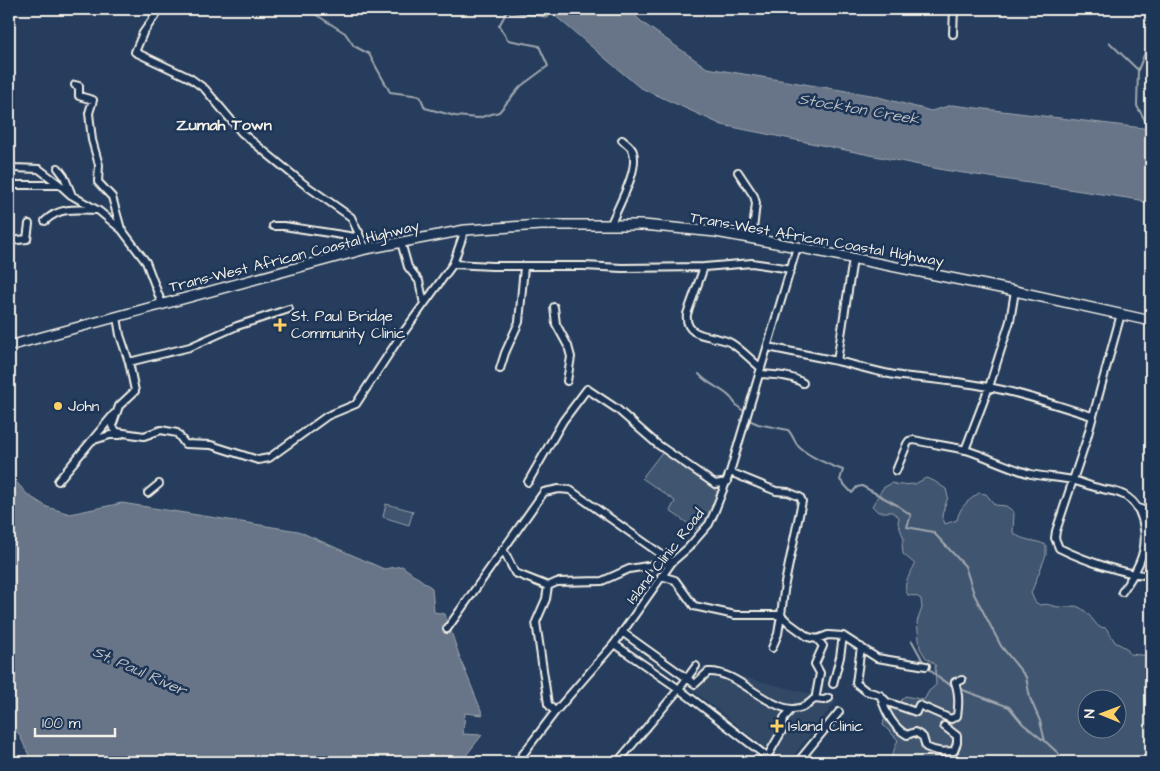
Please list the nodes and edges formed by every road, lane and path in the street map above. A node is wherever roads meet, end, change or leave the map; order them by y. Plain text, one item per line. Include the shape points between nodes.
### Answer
1 (157, 9) edge
2 (954, 9) edge
3 (954, 34) dead end
4 (75, 86) dead end
5 (622, 140) dead end
6 (9, 163) edge
7 (58, 168) dead end
8 (738, 172) dead end
9 (9, 185) edge
10 (60, 185) junction
11 (72, 194) junction
12 (99, 211) junction
13 (45, 221) dead end
14 (29, 224) dead end
15 (610, 224) junction
16 (272, 226) dead end
17 (122, 230) junction
18 (465, 230) junction
19 (359, 232) junction
20 (752, 239) junction
21 (9, 241) edge
22 (401, 242) junction
23 (798, 247) junction
24 (366, 249) junction
25 (853, 258) junction
26 (452, 264) junction
27 (524, 267) junction
28 (704, 267) junction
29 (791, 269) junction
30 (1015, 291) junction
31 (162, 304) junction
32 (424, 304) junction
33 (554, 307) dead end
34 (289, 309) dead end
35 (1121, 314) junction
36 (117, 318) junction
37 (1151, 321) edge
38 (9, 346) edge
39 (768, 347) junction
40 (837, 361) junction
41 (129, 362) junction
42 (500, 369) dead end
43 (760, 371) junction
44 (567, 381) dead end
45 (803, 383) dead end
46 (989, 387) junction
47 (119, 406) junction
48 (1092, 416) junction
49 (125, 435) junction
50 (90, 441) junction
51 (965, 450) junction
52 (896, 471) dead end
53 (730, 472) junction
54 (58, 480) dead end
55 (1073, 480) junction
56 (528, 482) dead end
57 (727, 482) junction
58 (159, 484) dead end
59 (148, 493) dead end
60 (1138, 508) junction
61 (1151, 512) edge
62 (502, 549) junction
63 (672, 562) junction
64 (1135, 573) junction
65 (1151, 575) edge
66 (661, 576) junction
67 (548, 586) junction
68 (1122, 592) dead end
69 (781, 614) junction
70 (447, 629) dead end
71 (622, 632) junction
72 (843, 636) junction
73 (817, 639) junction
74 (614, 644) junction
75 (861, 647) junction
76 (772, 648) dead end
77 (696, 666) dead end
78 (926, 666) dead end
79 (687, 679) junction
80 (962, 680) dead end
81 (833, 684) dead end
82 (679, 689) junction
83 (816, 695) dead end
84 (880, 695) junction
85 (829, 698) dead end
86 (791, 710) junction
87 (555, 712) junction
88 (839, 712) dead end
89 (944, 726) dead end
90 (770, 752) dead end
91 (621, 758) dead end
92 (517, 762) edge
93 (774, 762) edge
94 (798, 762) edge

1 - 19 street via 136,52 190,78 205,89 242,132 304,184 351,217
2 - 3 street
4 - 17 street via 79,86 79,96 92,100 89,113 99,165 98,182 112,198
5 - 15 street via 633,149 633,172
6 - 10 street via 14,168 39,169
7 - 11 street
8 - 20 street via 756,203
9 - 10 street
10 - 11 street
11 - 12 street
12 - 13 street via 63,210
12 - 17 street
14 - 21 street via 27,240
15 - 18 highway, Trans-West African Coastal Highway via 541,224
15 - 20 highway, Trans-West African Coastal Highway via 682,228
16 - 19 street via 356,237
17 - 31 street via 146,262
18 - 22 highway, Trans-West African Coastal Highway
18 - 26 street
19 - 24 street
20 - 23 highway, Trans-West African Coastal Highway
22 - 24 highway, Trans-West African Coastal Highway
22 - 32 street via 408,267 419,281
23 - 25 highway, Trans-West African Coastal Highway
23 - 29 street, Island Clinic Road
24 - 31 highway, Trans-West African Coastal Highway
25 - 30 highway, Trans-West African Coastal Highway
25 - 40 street
26 - 27 street
26 - 32 street
27 - 28 street
27 - 42 street via 519,322
28 - 29 street via 752,263
28 - 43 street via 686,322 700,334 730,343
29 - 39 street, Island Clinic Road
30 - 35 highway, Trans-West African Coastal Highway
30 - 46 street via 1010,321
31 - 36 highway, Trans-West African Coastal Highway
32 - 49 street via 356,404 327,416 269,458 258,460 211,445 185,444 177,433 161,430 144,436
33 - 44 street via 556,324 571,357
34 - 41 street via 237,326 190,347
35 - 37 highway, Trans-West African Coastal Highway
35 - 48 street
36 - 38 highway, Trans-West African Coastal Highway
36 - 41 street
39 - 40 street
39 - 43 street, Island Clinic Road
40 - 46 street via 900,376
41 - 47 street via 135,392
43 - 45 street
43 - 53 street, Island Clinic Road
46 - 48 street
46 - 51 street
47 - 49 street via 112,426
47 - 50 street
48 - 55 street
49 - 50 street via 110,435
50 - 54 street
51 - 52 street via 909,441
51 - 55 street via 1039,476
53 - 57 street, Island Clinic Road
53 - 69 street via 776,491 788,492 802,501
55 - 60 street via 1116,492
55 - 64 street via 1056,531 1056,544 1067,552 1099,564
56 - 57 street via 563,420 587,389 715,484
57 - 63 street, Island Clinic Road via 709,524
58 - 59 street
60 - 61 street
60 - 64 street via 1146,538
62 - 63 street via 544,492 559,489 570,490
62 - 67 street via 515,573
62 - 70 street
63 - 66 street, Island Clinic Road
63 - 67 street via 629,569 602,581 557,582
64 - 65 street
64 - 68 street
66 - 69 street via 675,580 694,606 735,615
66 - 71 street, Island Clinic Road
67 - 87 street via 536,622 548,704
69 - 73 street via 808,637
69 - 76 street
71 - 74 street, Island Clinic Road
71 - 79 street
72 - 73 street via 828,635
72 - 75 street
72 - 81 street
73 - 83 street via 824,646 815,664 820,673
74 - 82 street
74 - 87 street, Island Clinic Road
75 - 78 street via 877,658
75 - 84 street via 856,683 866,691
77 - 79 street
79 - 82 street
79 - 86 street via 695,684 708,672 724,674 765,700
80 - 84 street via 955,682 959,705 957,716 951,719 919,705 916,712 900,708
82 - 91 street
82 - 93 street
84 - 89 street via 900,731 906,735 915,732 924,737 926,747 941,753 954,751 957,743 956,736
85 - 86 street via 814,699 808,705
86 - 90 street via 784,718 782,731
87 - 92 street, Island Clinic Road
88 - 94 street

